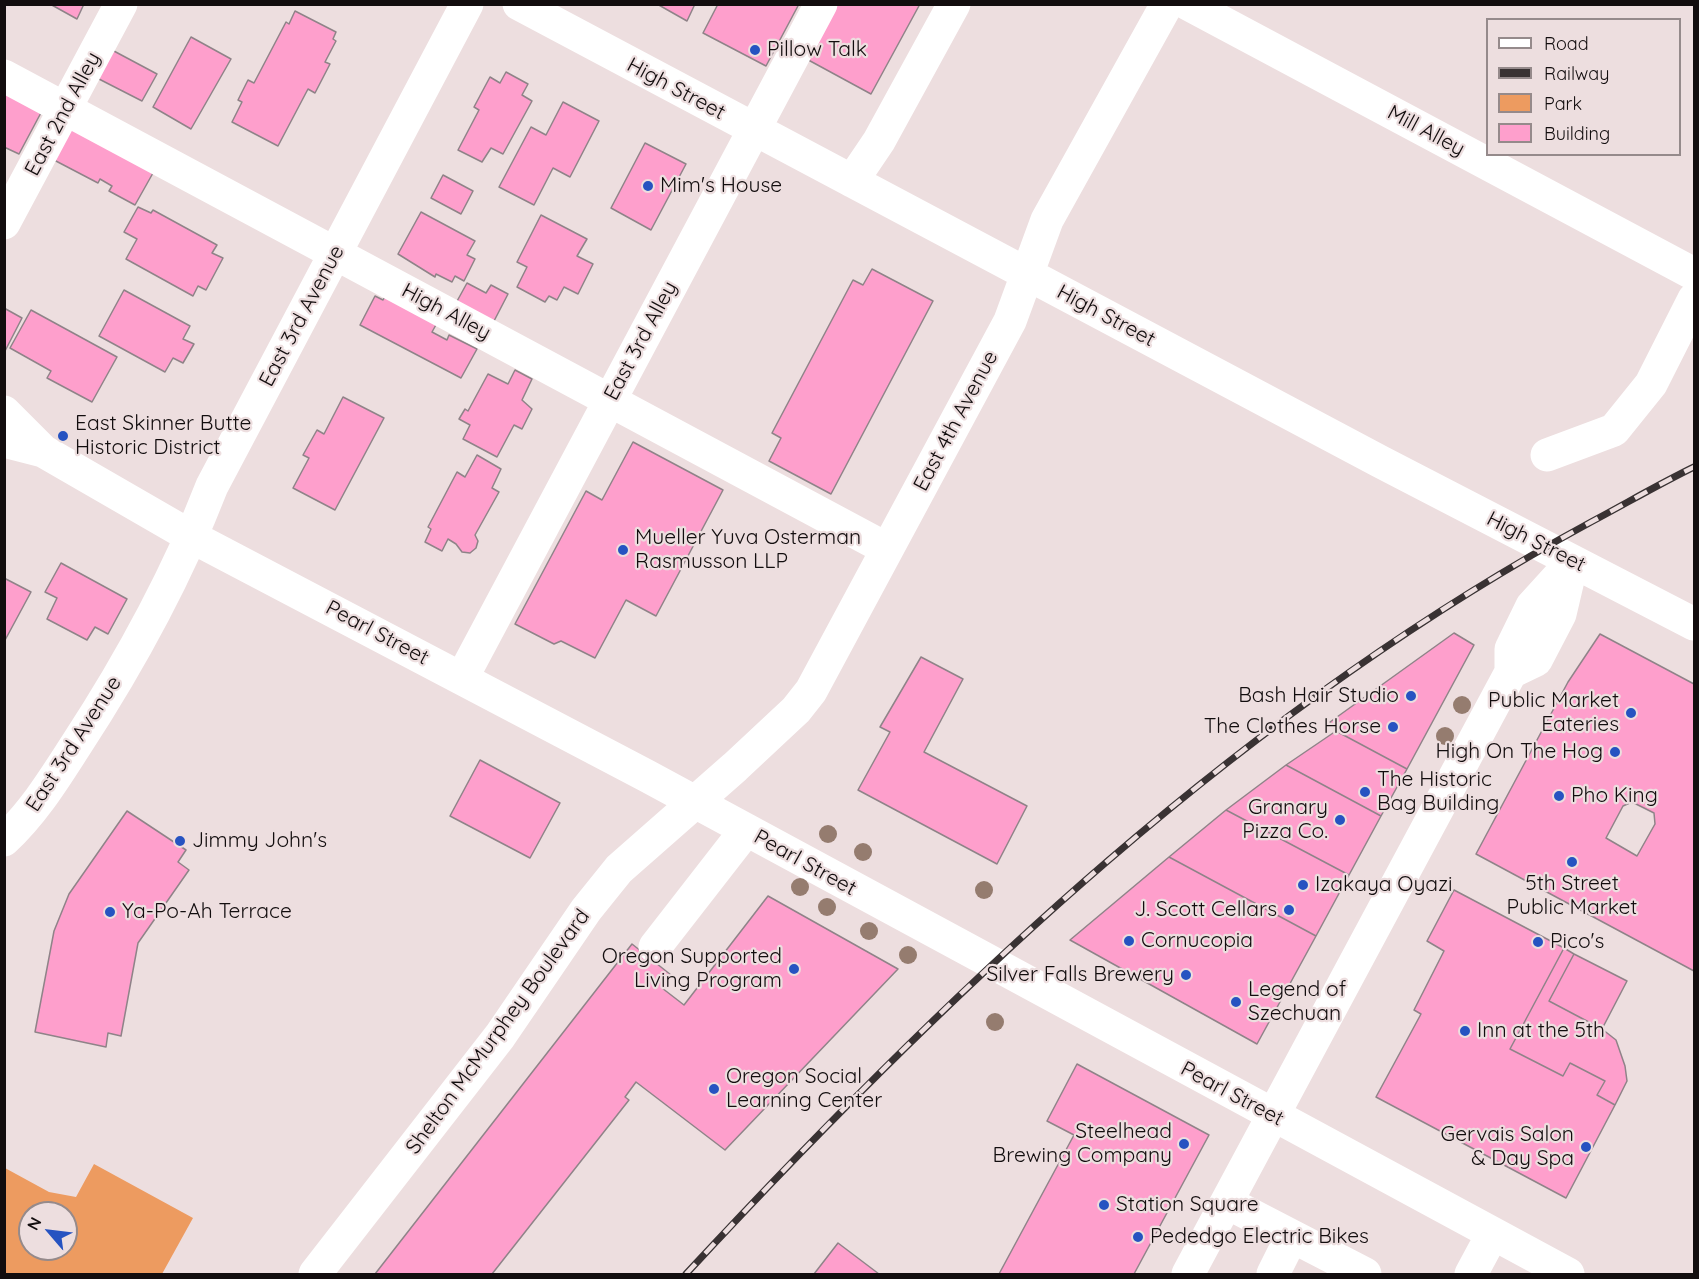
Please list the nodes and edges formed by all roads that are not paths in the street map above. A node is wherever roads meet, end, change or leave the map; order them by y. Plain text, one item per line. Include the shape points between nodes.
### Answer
1 (121, 4) edge
2 (467, 4) edge
3 (519, 4) edge
4 (821, 4) edge
5 (954, 4) edge
6 (1167, 4) edge
7 (1188, 4) edge
8 (4, 76) edge
9 (65, 109) junction
10 (754, 130) junction
11 (852, 182) junction
12 (4, 223) edge
13 (336, 253) junction
14 (1027, 274) junction
15 (1695, 274) edge
16 (1695, 299) edge
17 (610, 400) junction
18 (4, 412) edge
19 (4, 441) edge
20 (43, 451) junction
21 (1547, 456) dead end
22 (192, 537) junction
23 (888, 549) junction
24 (1572, 562) junction
25 (1695, 624) edge
26 (462, 678) junction
27 (695, 803) junction
28 (746, 830) junction
29 (4, 840) edge
30 (655, 947) dead end
31 (1275, 1117) junction
32 (1228, 1203) junction
33 (1492, 1235) junction
34 (1292, 1236) junction
35 (315, 1275) edge
36 (1188, 1275) edge
37 (1272, 1275) edge
38 (1365, 1275) edge
39 (1471, 1275) edge
40 (1568, 1275) edge

1 - 9 street, East 2nd Alley
2 - 13 street, East 3rd Avenue
3 - 10 street, High Street
4 - 10 street, East 3rd Alley
5 - 11 street via 879,141
6 - 14 street, East 4th Avenue via 1047,220
7 - 15 street, Mill Alley
8 - 9 street, High Alley
9 - 12 street, East 2nd Alley
9 - 13 street, High Alley
10 - 11 street, High Street
10 - 17 street, East 3rd Alley
11 - 14 street, High Street
13 - 17 street, High Alley
13 - 22 street, East 3rd Avenue via 212,486
14 - 23 street, East 4th Avenue via 1010,321
14 - 24 street, High Street
16 - 21 street via 1651,384 1614,430
17 - 23 street, High Alley
17 - 26 street, East 3rd Alley
18 - 20 street, Pearl Street
19 - 20 street, Pearl Street
20 - 22 street, Pearl Street
22 - 26 street, Pearl Street
22 - 29 street, East 3rd Avenue via 107,697 29,816
23 - 27 street, East 4th Avenue via 812,691
24 - 25 street, High Street
24 - 31 street via 1560,614 1536,660 1511,672
26 - 27 street, Pearl Street
27 - 28 street, Pearl Street
27 - 35 street, Shelton McMurphey Boulevard via 619,869 586,910 500,1036
28 - 30 street
28 - 31 street, Pearl Street
31 - 32 street
31 - 33 street, Pearl Street
32 - 34 street
32 - 36 street
33 - 39 street
33 - 40 street, Pearl Street
34 - 37 street
34 - 38 street

